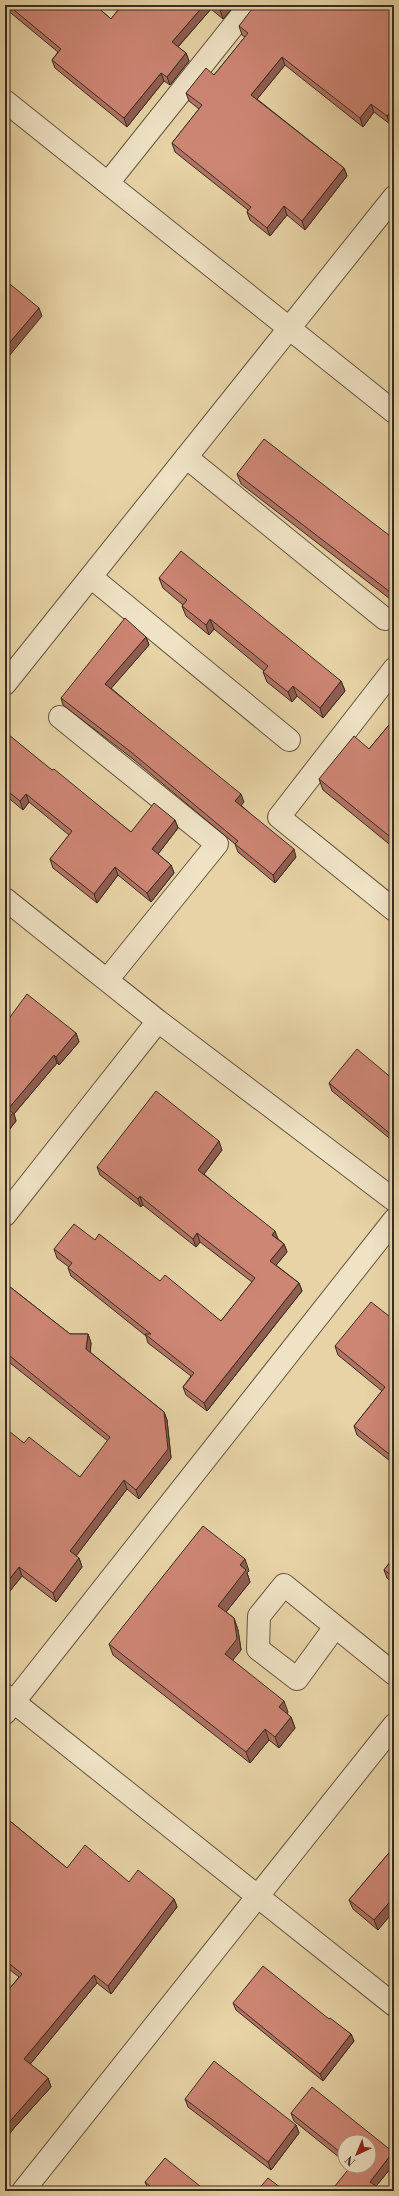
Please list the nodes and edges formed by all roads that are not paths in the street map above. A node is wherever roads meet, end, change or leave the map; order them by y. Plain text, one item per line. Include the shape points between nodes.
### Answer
1 (250, 5) edge
2 (5, 101) edge
3 (108, 183) junction
4 (394, 197) edge
5 (289, 330) junction
6 (394, 412) edge
7 (186, 457) junction
8 (91, 577) junction
9 (385, 619) dead end
10 (394, 669) edge
11 (5, 684) edge
12 (60, 717) dead end
13 (289, 740) dead end
14 (5, 899) edge
15 (394, 910) edge
16 (107, 980) junction
17 (158, 1021) junction
18 (394, 1200) edge
19 (5, 1215) edge
20 (394, 1220) edge
21 (335, 1627) dead end
22 (394, 1674) edge
23 (8, 1703) edge
24 (394, 1725) edge
25 (257, 1896) junction
26 (394, 2005) edge
27 (23, 2191) edge

1 - 3 street
2 - 3 street
3 - 5 street
4 - 5 street
5 - 6 street
5 - 7 street
7 - 8 street
7 - 9 street
8 - 11 street
8 - 13 street
10 - 15 street via 280,817
12 - 16 street via 217,844
14 - 16 street
16 - 17 street
17 - 18 street
17 - 19 street
20 - 23 street
21 - 22 street
23 - 25 street
24 - 25 street
25 - 26 street
25 - 27 street

